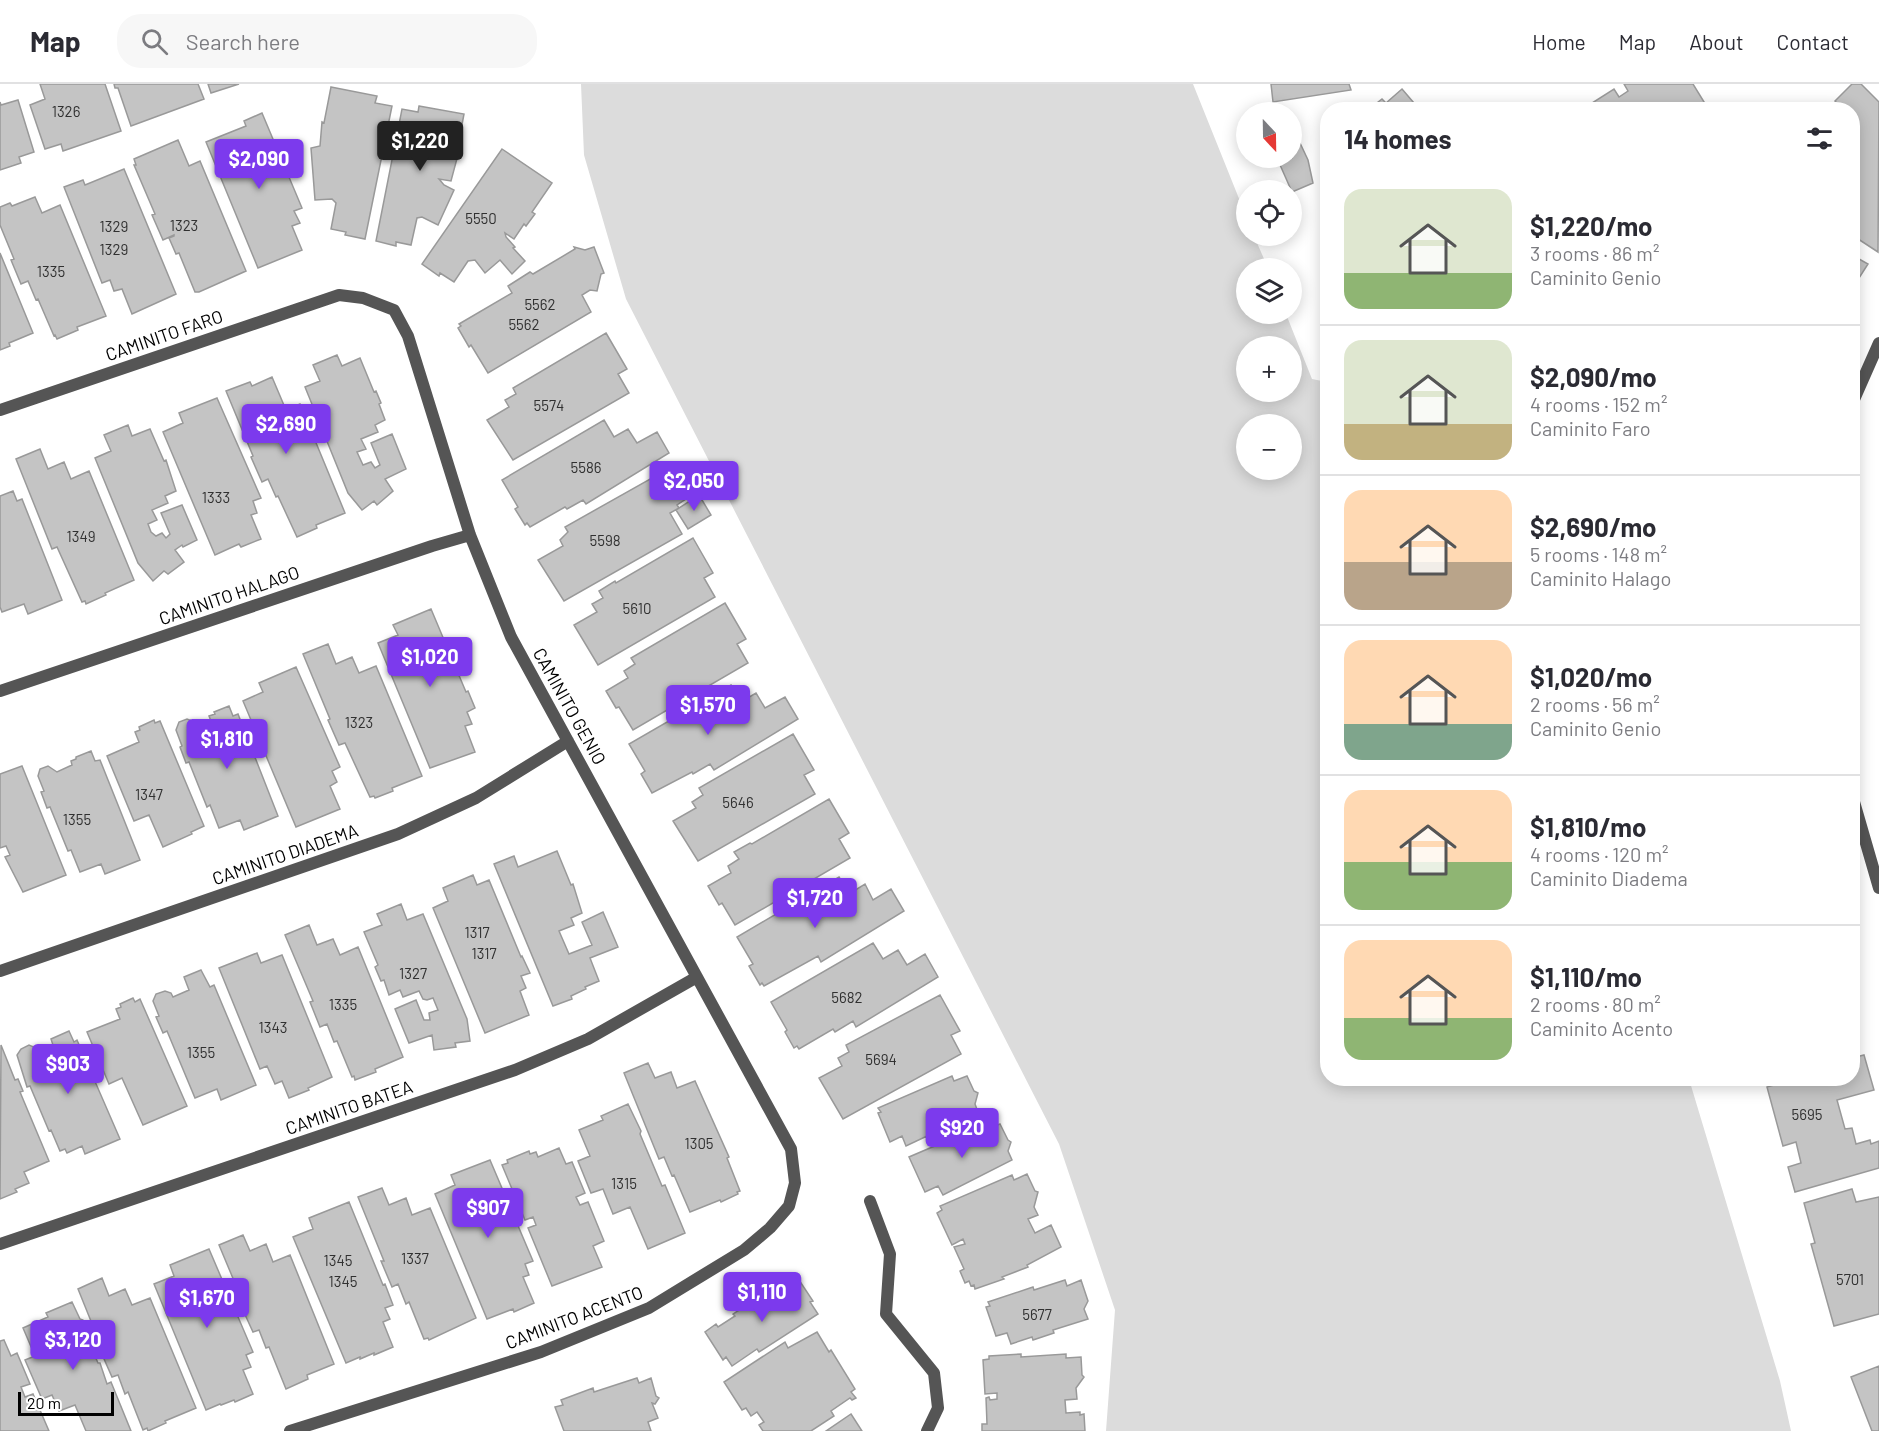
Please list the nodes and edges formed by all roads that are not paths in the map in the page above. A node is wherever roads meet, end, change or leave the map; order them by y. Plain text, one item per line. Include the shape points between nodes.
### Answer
1 (339, 295) joint
2 (1879, 343) edge
3 (1860, 386) edge
4 (0, 410) edge
5 (470, 535) junction
6 (0, 692) edge
7 (568, 741) junction
8 (1860, 823) edge
9 (1879, 888) edge
10 (0, 971) edge
11 (697, 977) junction
12 (791, 1149) joint
13 (870, 1201) dead end
14 (0, 1244) edge
15 (290, 1431) edge
16 (927, 1431) edge

1 - 4 street, CAMINITO FARO
1 - 5 street, CAMINITO GENIO via 363,298 394,310 408,336
2 - 3 street
5 - 6 street, CAMINITO HALAGO
5 - 7 street, CAMINITO GENIO via 511,637
7 - 10 street, CAMINITO DIADEMA via 476,798 398,834
7 - 11 street, CAMINITO GENIO
8 - 9 street
11 - 12 street, CAMINITO GENIO
11 - 14 street, CAMINITO BATEA via 588,1039 515,1070
12 - 15 street, CAMINITO ACENTO via 795,1183 789,1206 770,1228 744,1250 649,1308 541,1352
13 - 16 street via 890,1254 886,1314 934,1373 938,1408

